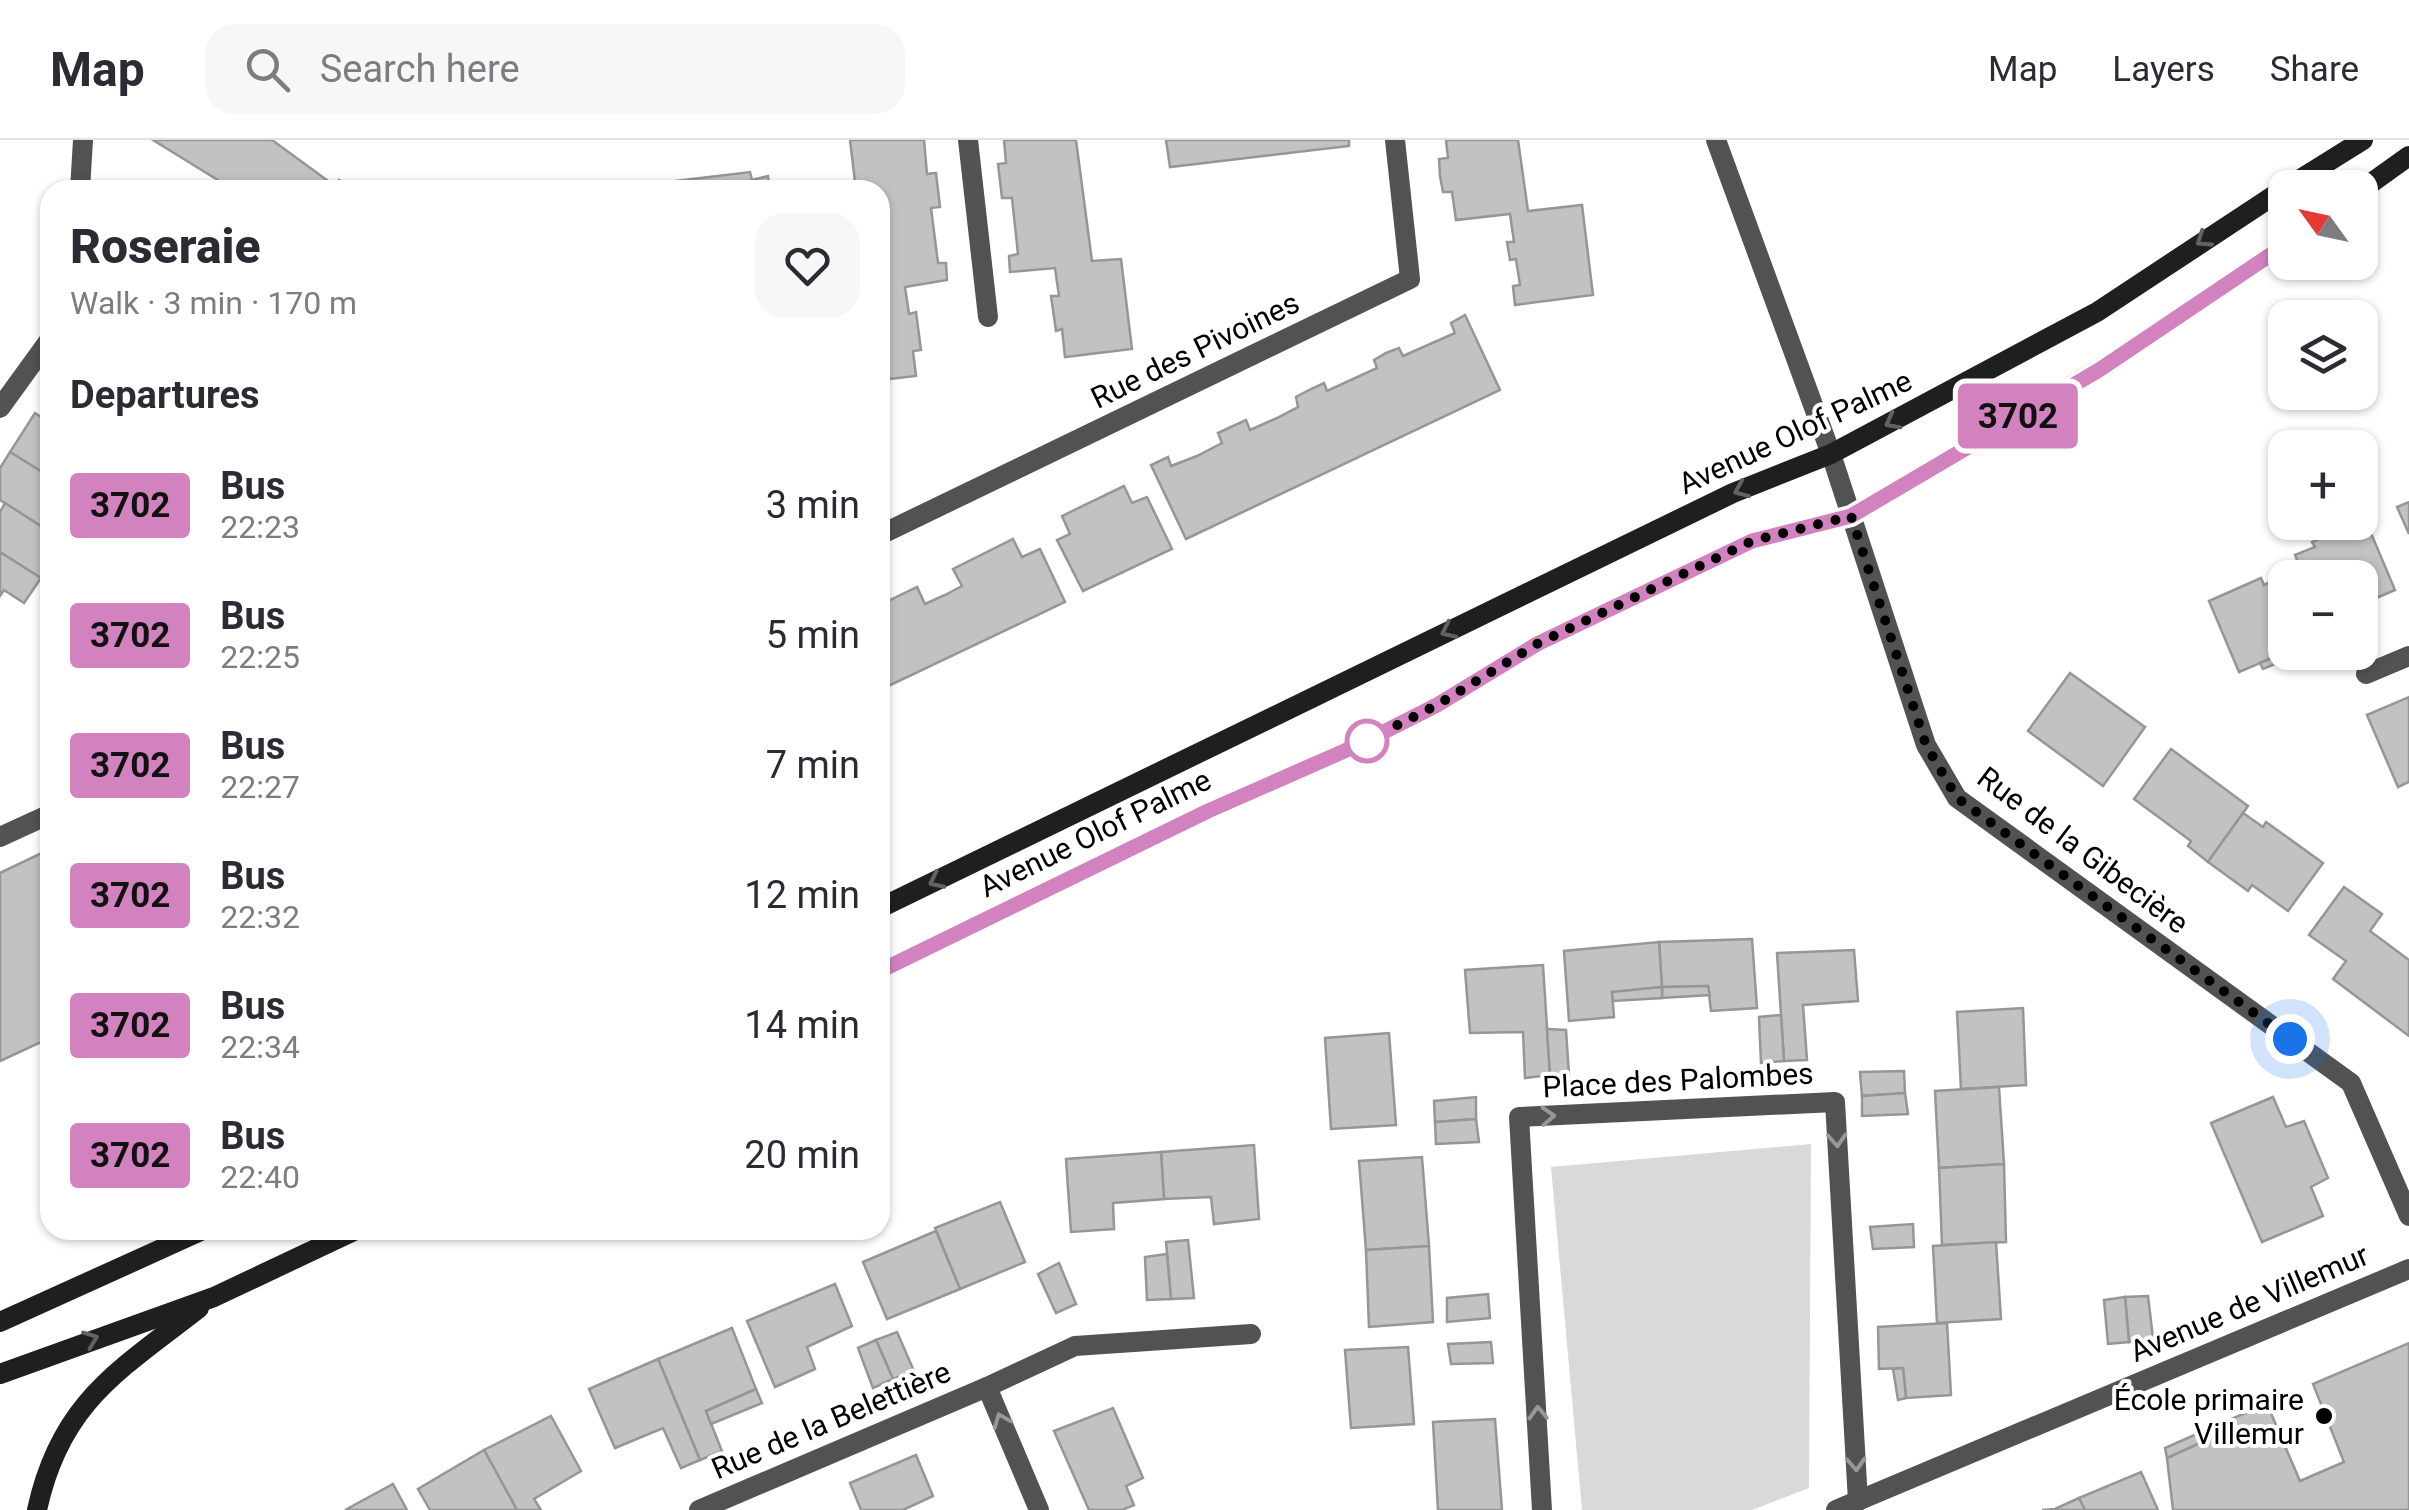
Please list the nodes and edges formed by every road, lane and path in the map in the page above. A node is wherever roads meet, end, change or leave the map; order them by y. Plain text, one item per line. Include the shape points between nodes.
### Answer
1 (83, 140) edge
2 (968, 140) edge
3 (1395, 140) edge
4 (1716, 140) edge
5 (2362, 140) edge
6 (2409, 156) edge
7 (2314, 170) edge
8 (2378, 178) edge
9 (81, 180) edge
10 (2268, 199) edge
11 (2268, 256) edge
12 (988, 316) dead end
13 (40, 353) edge
14 (0, 408) edge
15 (1831, 454) junction
16 (1851, 516) junction
17 (890, 530) edge
18 (2409, 656) edge
19 (2366, 674) dead end
20 (40, 819) edge
21 (0, 837) edge
22 (890, 903) edge
23 (890, 966) edge
24 (2409, 1216) edge
25 (181, 1240) edge
26 (335, 1240) edge
27 (2409, 1268) edge
28 (214, 1297) junction
29 (0, 1322) edge
30 (1251, 1334) dead end
31 (0, 1374) edge
32 (987, 1387) junction
33 (1858, 1500) junction
34 (37, 1510) edge
35 (699, 1510) edge
36 (1038, 1510) edge
37 (1542, 1510) edge
38 (1836, 1510) edge

1 - 9 street
2 - 12 street
3 - 17 street, Rue des Pivoines via 1410,279
4 - 15 street, Rue de la Gibecière
5 - 7 main road, Avenue Olof Palme
6 - 8 main road
10 -> 15 main road, Avenue Olof Palme via 2097,312
11 - 16 main road, Avenue Olof Palme via 2099,370
13 - 14 street
15 - 16 street, Rue de la Gibecière
15 -> 22 main road, Avenue Olof Palme via 1733,493
16 - 23 main road, Avenue Olof Palme via 1752,541 1537,644 1358,745
16 - 24 street, Rue de la Gibecière via 1926,745 1957,798 2351,1083
18 - 19 street
20 - 21 street
25 - 29 main road
26 - 28 main road
27 - 33 street, Avenue de Villemur
31 -> 28 main road
28 - 34 main road via 101,1384 62,1433
30 - 32 street, Rue de la Belettière via 1075,1346
32 - 35 street, Rue de la Belettière
36 -> 32 street, Rue de la Belettière
37 -> 33 street, Place des Palombes via 1519,1117 1835,1102
33 - 38 street, Avenue de Villemur

